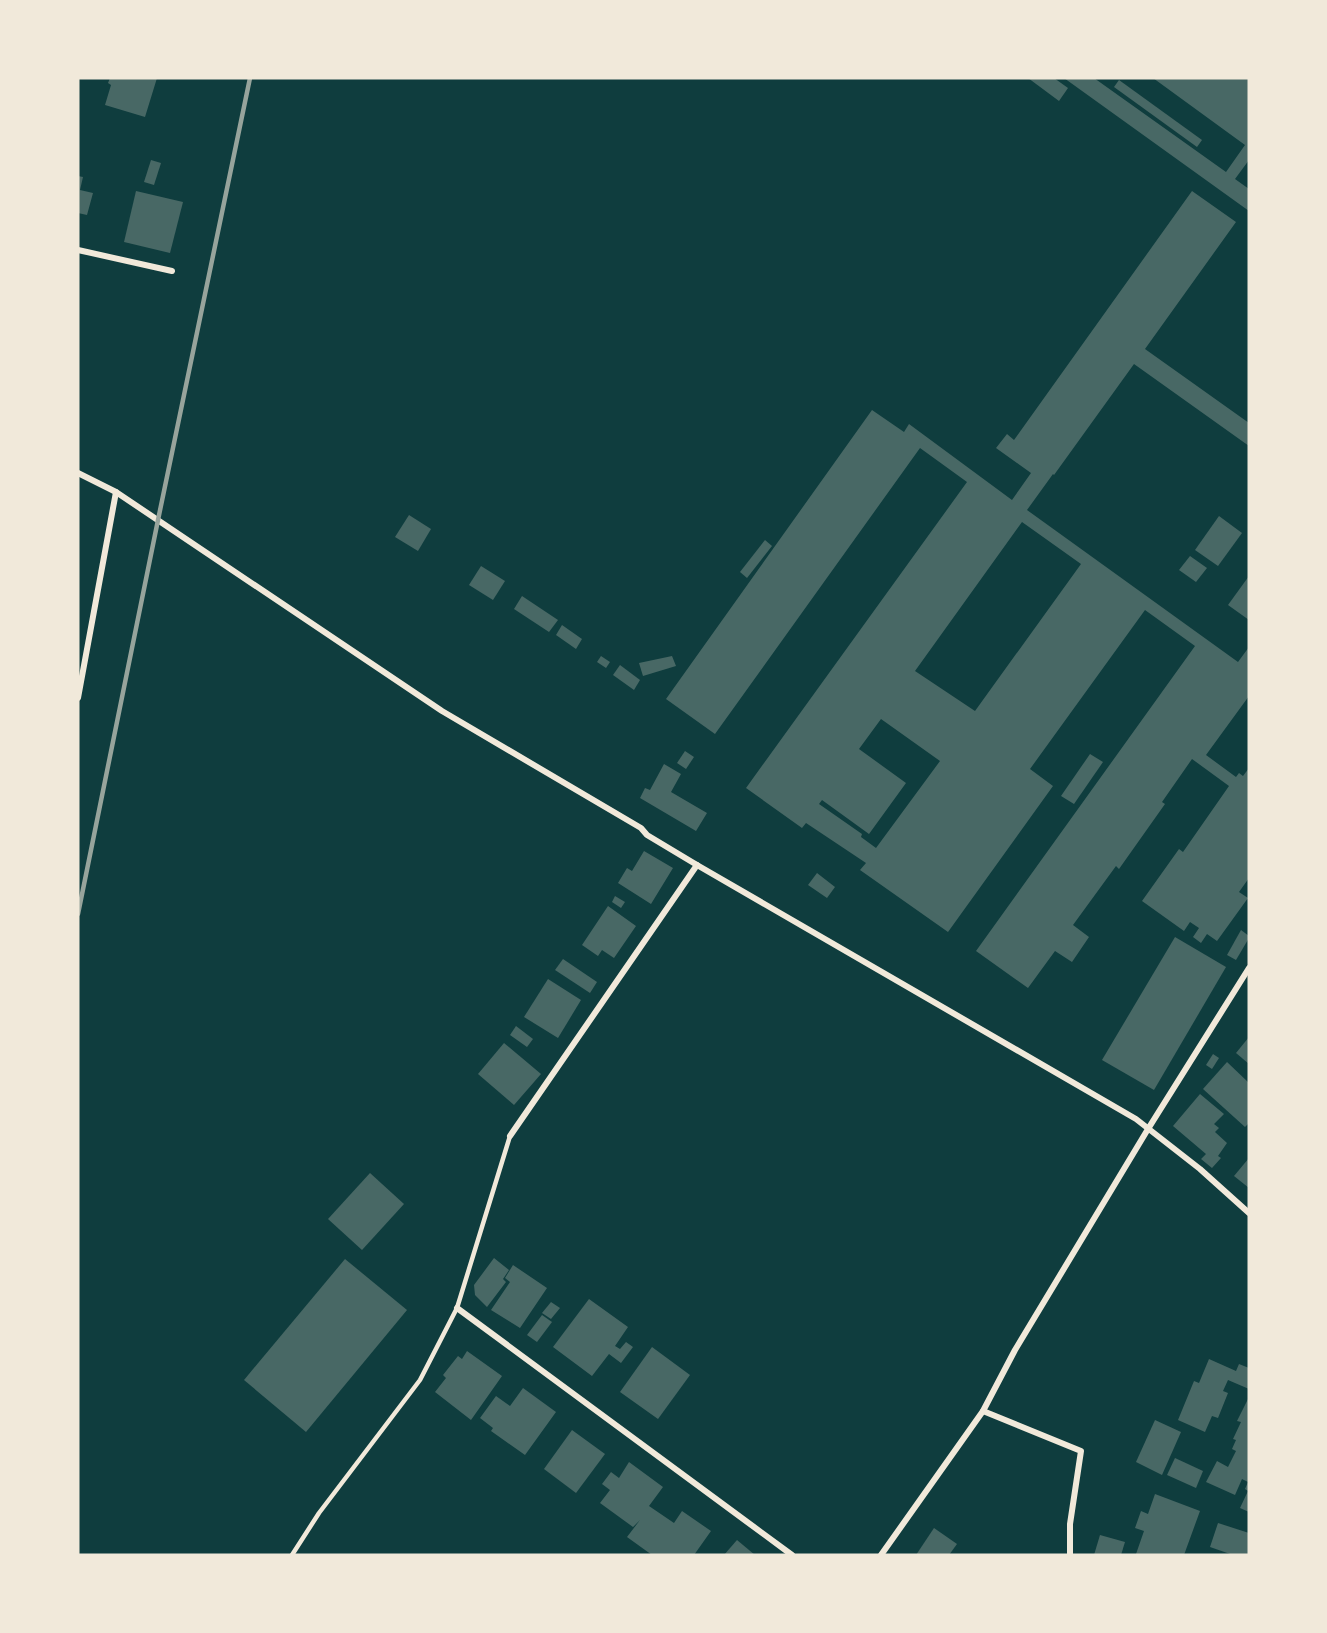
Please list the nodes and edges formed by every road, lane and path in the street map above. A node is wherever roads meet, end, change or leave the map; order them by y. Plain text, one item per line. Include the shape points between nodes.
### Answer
1 (78, 250) edge
2 (172, 271) dead end
3 (78, 473) edge
4 (116, 492) junction
5 (78, 698) edge
6 (697, 865) junction
7 (1249, 968) edge
8 (1148, 1129) junction
9 (510, 1136) joint
10 (1249, 1213) edge
11 (457, 1308) junction
12 (982, 1411) junction
13 (292, 1555) edge
14 (792, 1555) edge
15 (881, 1555) edge
16 (1070, 1555) edge

1 - 2 street
3 - 4 street
4 - 5 street
4 - 6 street via 442,711
6 - 8 street via 1137,1119
6 - 9 street
7 - 8 street
8 - 10 street
8 - 12 street
9 - 11 lane
11 - 13 lane via 420,1380 318,1513
11 - 14 street
12 - 15 street
12 - 16 street via 1081,1451 1070,1524

